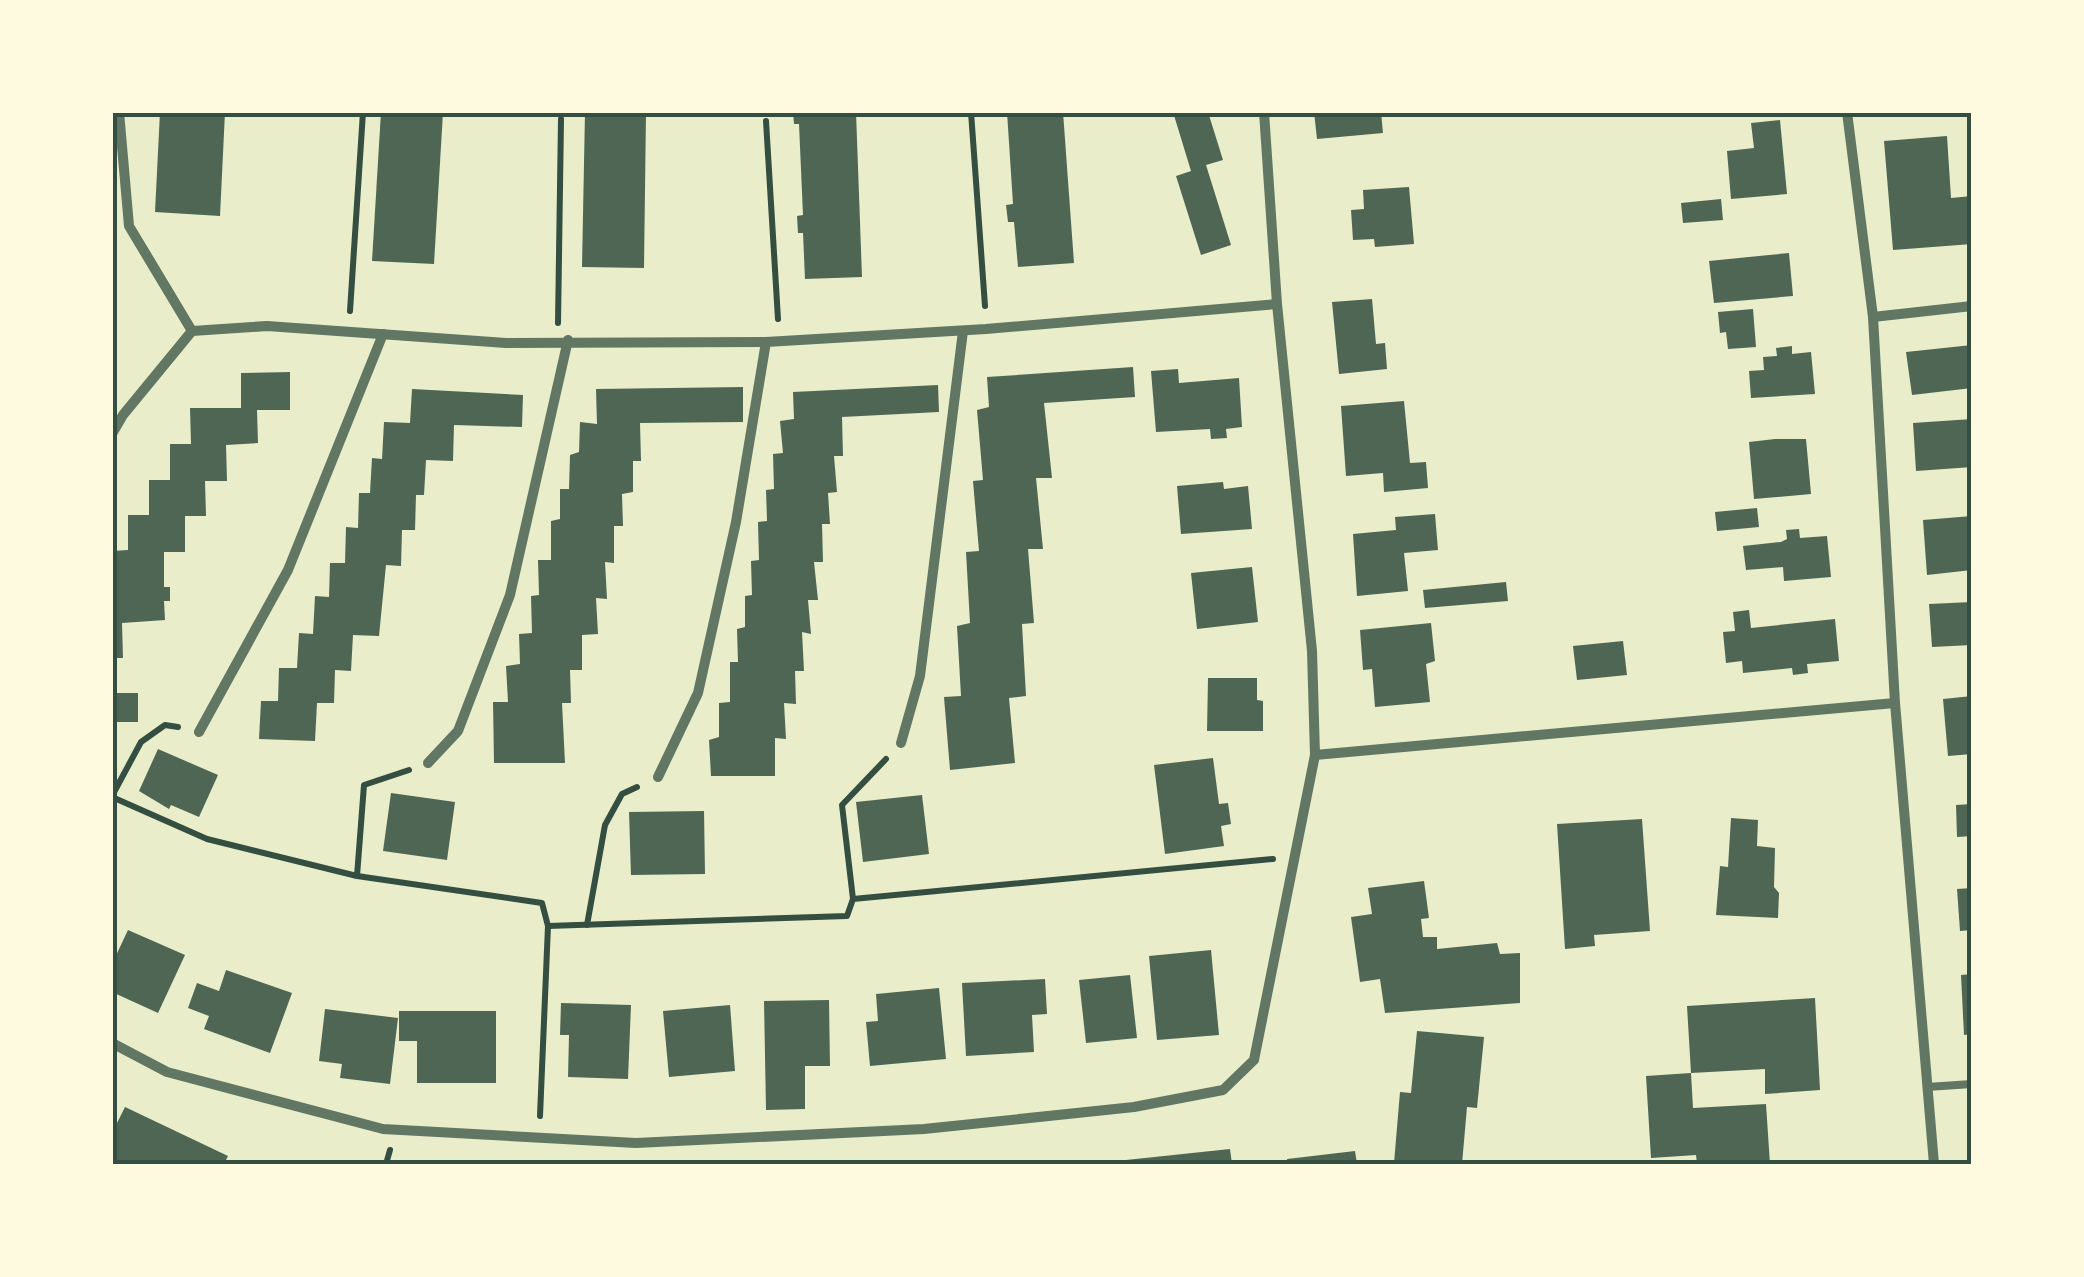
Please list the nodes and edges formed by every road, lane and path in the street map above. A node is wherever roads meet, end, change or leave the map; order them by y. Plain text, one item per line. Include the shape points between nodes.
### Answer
1 (119, 112) edge
2 (363, 112) edge
3 (971, 112) edge
4 (1264, 112) edge
5 (1847, 112) edge
6 (560, 119) dead end
7 (766, 121) dead end
8 (1277, 304) junction
9 (1972, 306) edge
10 (1873, 317) junction
11 (986, 329) junction
12 (963, 331) junction
13 (192, 332) junction
14 (348, 332) junction
15 (383, 334) junction
16 (562, 341) junction
17 (780, 341) junction
18 (766, 342) junction
19 (112, 434) edge
20 (1895, 703) junction
21 (199, 732) joint
22 (901, 743) joint
23 (1315, 755) junction
24 (428, 763) joint
25 (658, 777) joint
26 (112, 797) edge
27 (1296, 857) junction
28 (358, 876) junction
29 (853, 898) junction
30 (587, 925) junction
31 (548, 926) junction
32 (112, 1043) edge
33 (1972, 1084) edge
34 (1927, 1087) junction
35 (540, 1138) junction
36 (1934, 1164) edge

1 - 13 street via 129,226
2 - 14 path
3 - 11 path
4 - 8 street
5 - 10 street
6 - 16 path
7 - 17 path
8 - 11 street
8 - 23 street via 1312,650
9 - 10 street
10 - 20 street
11 - 12 street
12 - 17 street
12 - 22 street via 920,676
13 - 14 street via 267,326
13 - 19 street
14 - 15 street
15 - 16 street
15 - 21 street via 288,570
16 - 18 street
16 - 24 street via 510,595 458,731
17 - 18 street
18 - 25 street via 698,692
20 - 23 street
20 - 34 street
21 - 26 path via 165,725 142,742
22 - 29 path via 842,805
23 - 27 street
24 - 28 path via 364,785
25 - 30 path via 622,794 605,825
26 - 28 path via 207,839
27 - 29 path
27 - 35 street via 1254,1060 1223,1090 1134,1107 924,1129 636,1143
28 - 31 path via 542,902
29 - 30 path via 847,916
30 - 31 path
31 - 35 path
32 - 35 street via 166,1072 383,1129
33 - 34 lane
34 - 36 street

